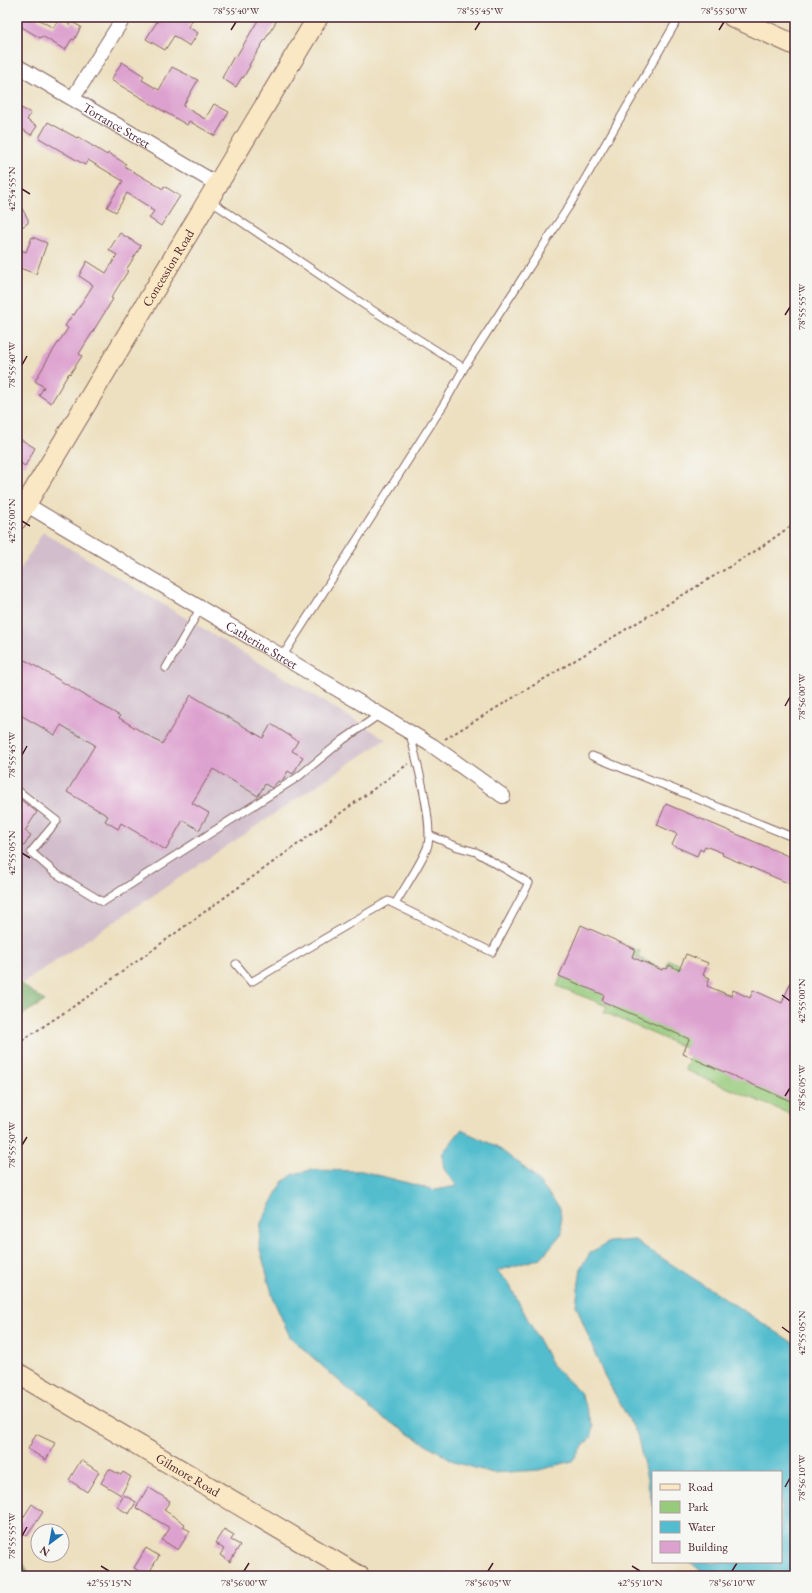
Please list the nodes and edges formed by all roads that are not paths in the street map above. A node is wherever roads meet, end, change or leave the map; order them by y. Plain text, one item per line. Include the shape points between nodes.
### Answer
1 (124, 17) edge
2 (318, 17) edge
3 (679, 17) edge
4 (733, 17) edge
5 (769, 24) edge
6 (795, 45) edge
7 (17, 66) edge
8 (73, 98) junction
9 (213, 192) junction
10 (464, 368) junction
11 (20, 507) edge
12 (200, 608) junction
13 (282, 657) junction
14 (166, 668) dead end
15 (380, 714) junction
16 (409, 732) junction
17 (592, 756) dead end
18 (17, 790) edge
19 (503, 796) dead end
20 (429, 835) junction
21 (795, 838) edge
22 (395, 904) junction
23 (236, 964) dead end
24 (17, 1373) edge
25 (359, 1576) edge

1 - 8 street
2 - 9 street, Concession Road
3 - 10 lane via 571,203
4 - 5 street
5 - 6 street
7 - 8 street, Torrance Street
8 - 9 street, Torrance Street
9 - 10 lane via 366,306
9 - 11 street, Concession Road
10 - 13 lane via 444,404
11 - 12 street, Catherine Street
12 - 13 street, Catherine Street
12 - 14 lane
13 - 15 street, Catherine Street
15 - 16 street, Catherine Street
15 - 18 lane via 298,777 103,902 55,873 31,852 57,821
16 - 19 street, Catherine Street via 434,746
16 - 20 lane via 425,800
17 - 21 lane
20 - 22 lane via 427,847
20 - 22 lane via 476,852 529,883 492,952
22 - 23 lane via 388,901 251,982
24 - 25 street, Gilmore Road

